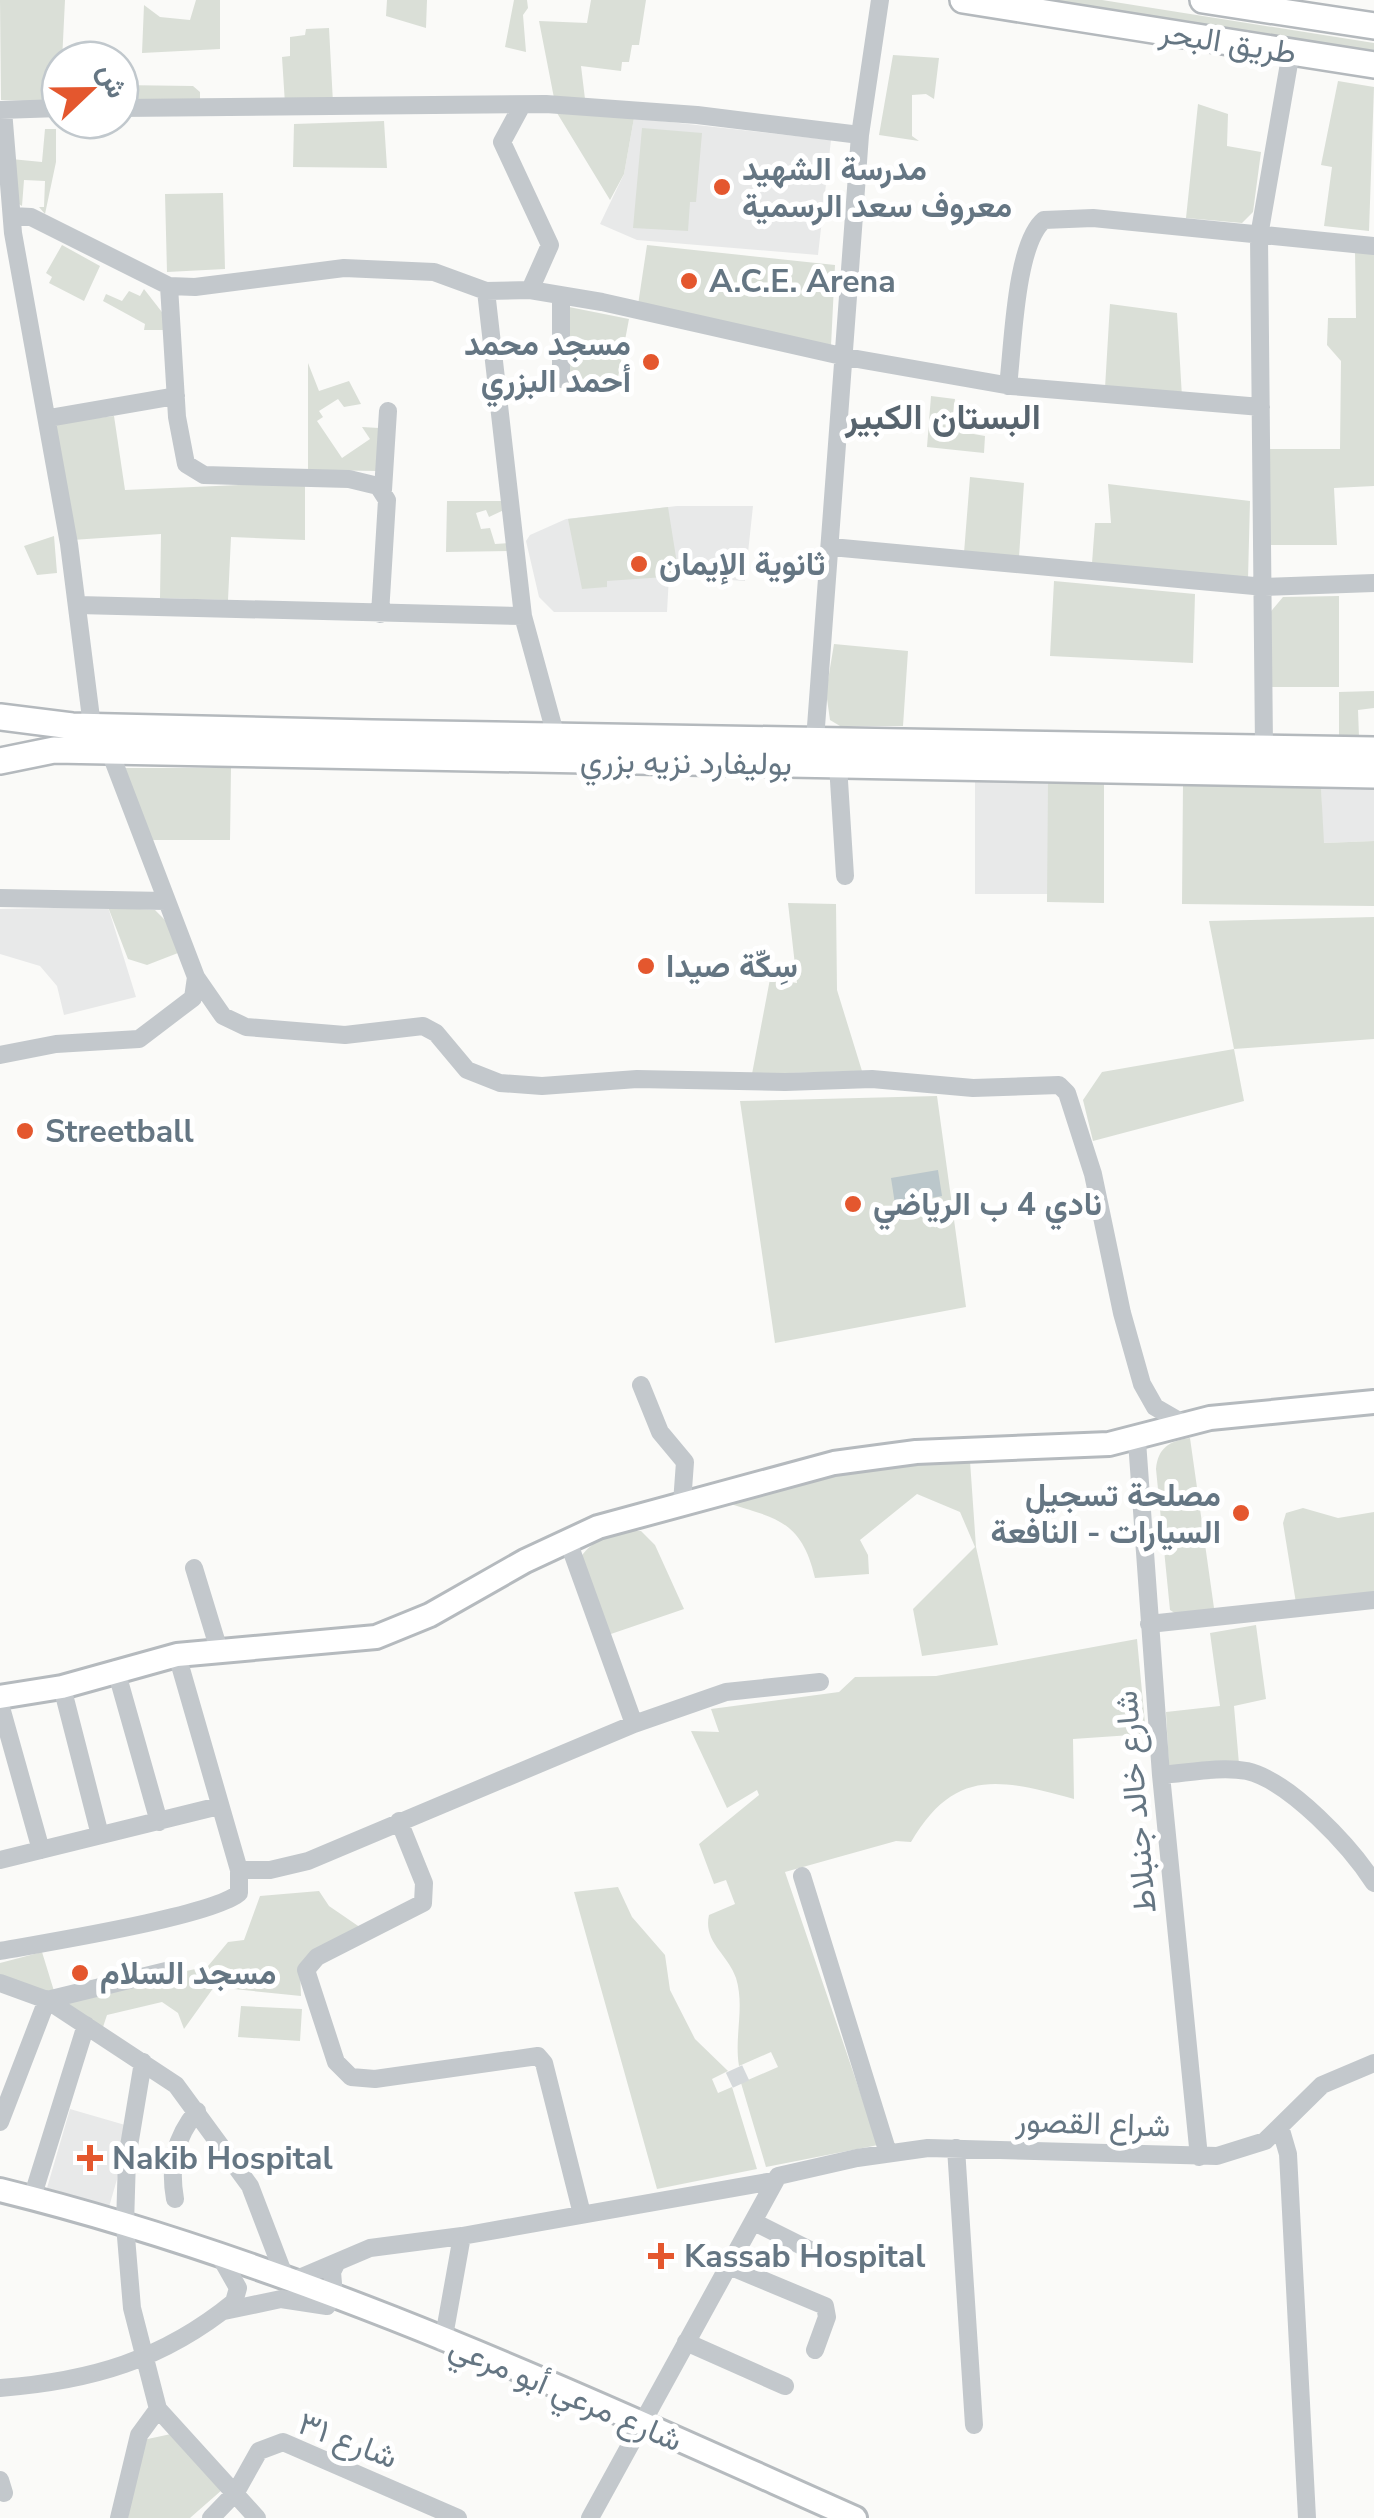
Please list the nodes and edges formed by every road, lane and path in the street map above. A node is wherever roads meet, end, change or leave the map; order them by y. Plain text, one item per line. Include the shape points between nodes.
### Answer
1 (880, 0) edge
2 (963, 0) edge
3 (1203, 0) edge
4 (1374, 26) edge
5 (1291, 52) junction
6 (1374, 65) edge
7 (522, 105) junction
8 (140, 108) edge
9 (40, 109) edge
10 (2, 110) edge
11 (860, 136) junction
12 (12, 216) junction
13 (1259, 236) junction
14 (1374, 246) edge
15 (168, 286) junction
16 (530, 290) junction
17 (486, 291) junction
18 (562, 296) junction
19 (846, 357) junction
20 (561, 379) dead end
21 (1008, 386) junction
22 (176, 396) junction
23 (1261, 407) junction
24 (388, 411) dead end
25 (48, 418) junction
26 (383, 490) junction
27 (831, 546) junction
28 (1374, 583) edge
29 (1266, 587) junction
30 (78, 605) junction
31 (380, 614) junction
32 (524, 616) junction
33 (0, 718) edge
34 (92, 726) junction
35 (555, 733) junction
36 (815, 740) junction
37 (1264, 747) junction
38 (1374, 750) edge
39 (110, 752) junction
40 (0, 761) edge
41 (838, 765) junction
42 (1374, 775) edge
43 (845, 876) dead end
44 (0, 898) edge
45 (166, 901) junction
46 (196, 978) junction
47 (0, 1055) edge
48 (641, 1385) dead end
49 (1374, 1402) edge
50 (1186, 1425) junction
51 (1138, 1440) junction
52 (682, 1503) junction
53 (568, 1540) junction
54 (194, 1568) dead end
55 (1374, 1600) edge
56 (1149, 1624) junction
57 (219, 1650) junction
58 (177, 1655) junction
59 (116, 1670) junction
60 (820, 1682) dead end
61 (62, 1687) junction
62 (0, 1700) edge
63 (634, 1724) junction
64 (1162, 1775) junction
65 (220, 1806) junction
66 (159, 1822) junction
67 (398, 1822) junction
68 (100, 1835) junction
69 (41, 1850) junction
70 (0, 1860) edge
71 (238, 1870) junction
72 (802, 1876) dead end
73 (1374, 1883) edge
74 (0, 1950) edge
75 (166, 1971) dead end
76 (0, 1983) edge
77 (47, 2000) junction
78 (86, 2025) junction
79 (143, 2062) junction
80 (1374, 2063) edge
81 (197, 2111) junction
82 (0, 2122) edge
83 (1281, 2130) junction
84 (956, 2148) junction
85 (888, 2154) junction
86 (1199, 2157) junction
87 (777, 2178) junction
88 (0, 2190) edge
89 (32, 2198) junction
90 (175, 2198) dead end
91 (582, 2214) junction
92 (754, 2222) junction
93 (125, 2225) junction
94 (462, 2236) junction
95 (221, 2258) junction
96 (830, 2260) dead end
97 (337, 2262) junction
98 (730, 2266) junction
99 (277, 2267) junction
100 (334, 2295) junction
101 (224, 2310) junction
102 (443, 2342) junction
103 (686, 2342) junction
104 (815, 2350) dead end
105 (146, 2360) junction
106 (784, 2386) dead end
107 (0, 2388) edge
108 (158, 2409) junction
109 (644, 2424) junction
110 (974, 2425) dead end
111 (236, 2492) junction
112 (118, 2518) edge
113 (211, 2518) edge
114 (257, 2518) edge
115 (458, 2518) edge
116 (590, 2518) edge
117 (854, 2518) edge
118 (1307, 2518) edge

1 - 11 street
2 - 5 highway, طريق البحر
3 - 4 highway, طريق البحر
5 - 6 highway, طريق البحر
5 - 13 street
7 - 8 street
7 - 11 street via 633,108
7 - 16 street via 504,149 550,244
9 - 10 street
10 - 12 street
11 - 19 street
12 - 15 street via 31,217
12 - 25 street
13 - 14 street
13 - 21 street via 1081,217 1044,220 1033,230 1024,264
13 - 23 street
15 - 17 street via 344,268 434,272
15 - 22 street
16 - 17 street
16 - 18 street
17 - 32 street
18 - 19 street
18 - 20 street
19 - 21 street
19 - 27 street
21 - 23 street
22 - 25 street
22 - 26 street via 184,458 193,473 349,479
23 - 29 street
24 - 26 street
25 - 30 street
26 - 31 street
27 - 29 street
27 - 36 street
28 - 29 street
29 - 37 street
30 - 31 street
30 - 34 street
31 - 32 street
32 - 35 street
33 - 34 highway, بوليفارد نزيه بزري
34 - 35 highway, بوليفارد نزيه بزري
35 - 36 highway, بوليفارد نزيه بزري
36 - 37 highway, بوليفارد نزيه بزري
37 - 38 highway, بوليفارد نزيه بزري
39 - 40 highway, بوليفارد نزيه بزري via 38,751
39 - 41 highway, بوليفارد نزيه بزري
39 - 45 street
41 - 42 highway, بوليفارد نزيه بزري
41 - 43 street
44 - 45 street
45 - 46 street
46 - 47 street via 193,998 139,1039
46 - 50 street via 218,1011 238,1025 325,1035 423,1026 467,1070 500,1083 872,1078 973,1088 1059,1086 1067,1093 1092,1174 1146,1394
48 - 52 street via 660,1432 685,1462
49 - 50 main road
50 - 51 main road
51 - 52 main road via 858,1459
51 - 56 street, شارع خالد جنبلاط
52 - 53 main road
53 - 57 main road via 376,1637
53 - 63 street
54 - 57 street
55 - 56 street
56 - 64 street, شارع خالد جنبلاط
57 - 58 main road
58 - 59 main road
58 - 65 street
59 - 61 main road
59 - 66 street
60 - 63 street via 726,1692
61 - 62 main road
61 - 68 street
62 - 69 street
63 - 67 street
64 - 73 street via 1234,1770 1264,1778 1342,1843
64 - 86 street, شارع خالد جنبلاط
65 - 66 street
65 - 71 street
66 - 68 street
67 - 71 street via 297,1865
67 - 91 street via 424,1883 423,1904 317,1957 306,1970 336,2062 350,2077 374,2080 538,2056
68 - 69 street
69 - 70 street
71 - 74 street via 239,1893 228,1901
72 - 85 street
75 - 77 street
76 - 77 street
77 - 78 street
77 - 82 street
78 - 79 street
78 - 89 street
79 - 81 street
79 - 93 street via 127,2158
80 - 83 street, شراع القصور via 1322,2084
81 - 90 street via 177,2143
81 - 99 street via 250,2186
83 - 86 street, شراع القصور via 1238,2151
83 - 118 street via 1288,2154
84 - 85 street, شراع القصور
84 - 86 street, شراع القصور
84 - 110 street
85 - 87 street, شراع القصور
87 - 91 street, شراع القصور
87 - 92 street
88 - 89 main road, شارع مرعي أبو مرعي
89 - 93 main road, شارع مرعي أبو مرعي
91 - 94 street, شراع القصور
92 - 96 street
92 - 98 street
93 - 95 main road, شارع مرعي أبو مرعي
93 - 105 street via 132,2308
94 - 97 street, شراع القصور via 370,2248
94 - 102 street
95 - 99 main road, شارع مرعي أبو مرعي
95 - 101 street via 238,2288
97 - 99 street, شراع القصور
97 - 100 street
98 - 103 street
98 - 104 street via 825,2306
99 - 100 main road, شارع مرعي أبو مرعي
100 - 101 street via 327,2306 281,2299
100 - 102 main road, شارع مرعي أبو مرعي
101 - 105 street
102 - 109 main road, شارع مرعي أبو مرعي
103 - 106 street
103 - 109 street
105 - 107 street via 46,2385
105 - 108 street
108 - 111 street
108 - 112 street via 139,2436
109 - 116 street
109 - 117 main road, شارع مرعي أبو مرعي
111 - 113 street, شارع ٣١
111 - 114 street
111 - 115 street, شارع ٣١ via 259,2451 283,2442

